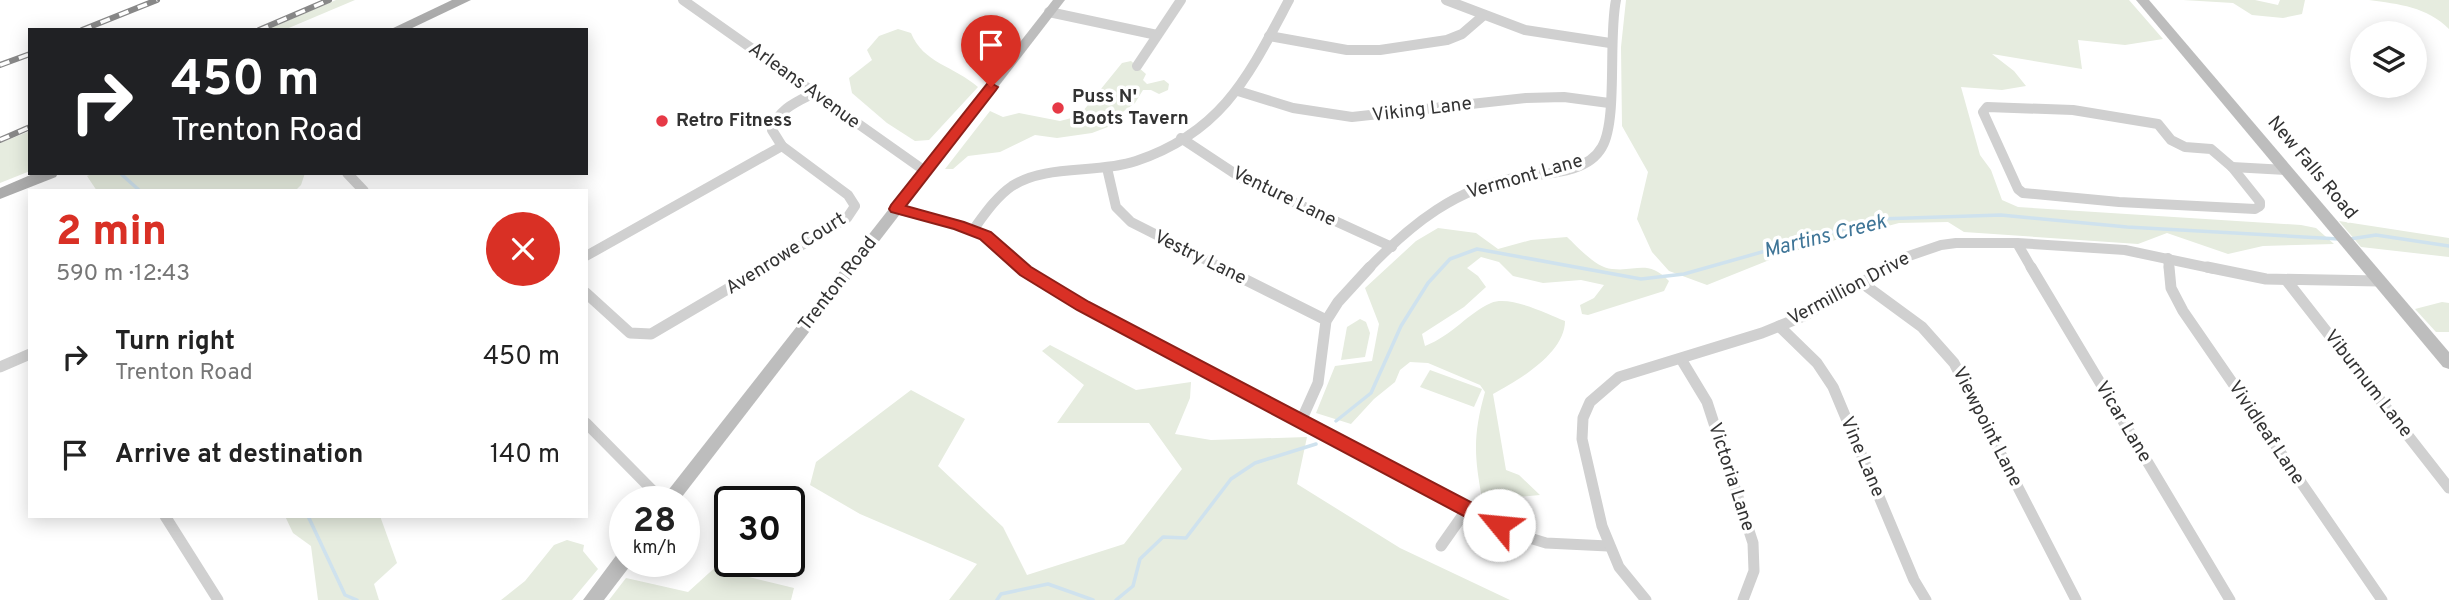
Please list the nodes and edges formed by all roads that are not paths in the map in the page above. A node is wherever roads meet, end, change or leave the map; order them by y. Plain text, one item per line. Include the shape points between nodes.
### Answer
1 (464, 0) edge
2 (683, 0) edge
3 (1059, 0) edge
4 (1181, 0) edge
5 (1289, 0) edge
6 (1446, 0) edge
7 (1616, 0) edge
8 (2142, 0) edge
9 (1049, 12) junction
10 (1484, 15) junction
11 (401, 28) edge
12 (1157, 35) junction
13 (1269, 36) junction
14 (1610, 43) junction
15 (1137, 66) dead end
16 (1238, 91) junction
17 (814, 93) junction
18 (1609, 103) junction
19 (1181, 138) junction
20 (782, 146) junction
21 (2232, 167) junction
22 (1107, 168) junction
23 (2286, 170) junction
24 (925, 172) junction
25 (45, 175) edge
26 (349, 175) edge
27 (362, 189) edge
28 (0, 194) edge
29 (896, 209) junction
30 (973, 230) junction
31 (2017, 243) junction
32 (1392, 247) junction
33 (588, 255) edge
34 (2168, 258) junction
35 (2287, 281) junction
36 (2379, 281) junction
37 (1861, 283) junction
38 (588, 295) edge
39 (1326, 320) junction
40 (1779, 326) junction
41 (28, 355) edge
42 (1681, 359) junction
43 (2449, 363) edge
44 (0, 367) edge
45 (1301, 421) junction
46 (588, 425) edge
47 (650, 486) edge
48 (679, 486) edge
49 (2449, 488) edge
50 (1467, 509) junction
51 (166, 518) edge
52 (1441, 546) dead end
53 (1608, 546) junction
54 (611, 577) edge
55 (218, 600) edge
56 (593, 600) edge
57 (1646, 600) edge
58 (1743, 600) edge
59 (1926, 600) edge
60 (2076, 600) edge
61 (2230, 600) edge
62 (2382, 600) edge

1 - 11 main road
2 - 17 street, Arleans Avenue
3 - 9 main road, Trenton Road
4 - 12 street
5 - 13 street
6 - 10 street
7 - 14 street, Vermont Lane
8 - 23 main road, New Falls Road
9 - 12 street
9 - 24 main road, Trenton Road
10 - 13 street via 1447,40 1380,50 1337,49
10 - 14 street via 1539,34
12 - 15 street
13 - 16 street
14 - 18 street, Vermont Lane
16 - 18 street, Viking Lane via 1293,108 1352,117 1526,98
16 - 19 street via 1216,115
17 - 20 street via 776,117 772,130
17 - 24 street, Arleans Avenue
18 - 32 street, Vermont Lane via 1606,138 1590,158 1570,168 1510,178 1469,191 1434,209
19 - 22 street via 1135,162
19 - 32 street, Venture Lane via 1243,179
20 - 33 street
20 - 38 street, Avenrowe Court via 848,195 855,202 852,213 651,334 630,333
21 - 21 street via 2211,149 2185,147 2171,140 2158,124 2147,121 2029,107 1987,107 1983,112 2018,190 2030,195 2260,206
21 - 23 street
22 - 30 street via 1023,179 993,202
22 - 39 street, Vestry Lane via 1116,207 1131,222
23 - 36 main road, New Falls Road
24 - 29 main road, Trenton Road
25 - 28 main road
26 - 27 street
29 - 30 street
29 - 48 main road, Trenton Road
30 - 45 street via 1044,284
31 - 34 street, Vermillion Drive
31 - 37 street, Vermillion Drive via 1941,245 1906,257
31 - 61 street, Vicar Lane
32 - 39 street, Vermont Lane via 1348,290
34 - 35 street, Vermillion Drive
34 - 62 street, Vividleaf Lane via 2171,288 2183,311
35 - 36 street, Vermillion Drive
35 - 49 street, Viburnum Lane
36 - 43 main road, New Falls Road
37 - 40 street, Vermillion Drive
37 - 60 street, Viewpoint Lane via 1922,327 1954,363
39 - 45 street, Vermont Lane via 1319,343 1318,377
40 - 42 street, Vermillion Drive
40 - 59 street, Vine Lane via 1817,363 1833,387
41 - 44 street
42 - 53 street, Vermillion Drive via 1619,377 1595,393 1583,415 1582,439
42 - 58 street, Victoria Lane via 1707,402 1753,543 1754,571
45 - 50 street
46 - 47 street
50 - 52 street
50 - 53 street via 1532,540
51 - 55 street
53 - 57 street, Vermillion Drive via 1628,583
54 - 56 main road

